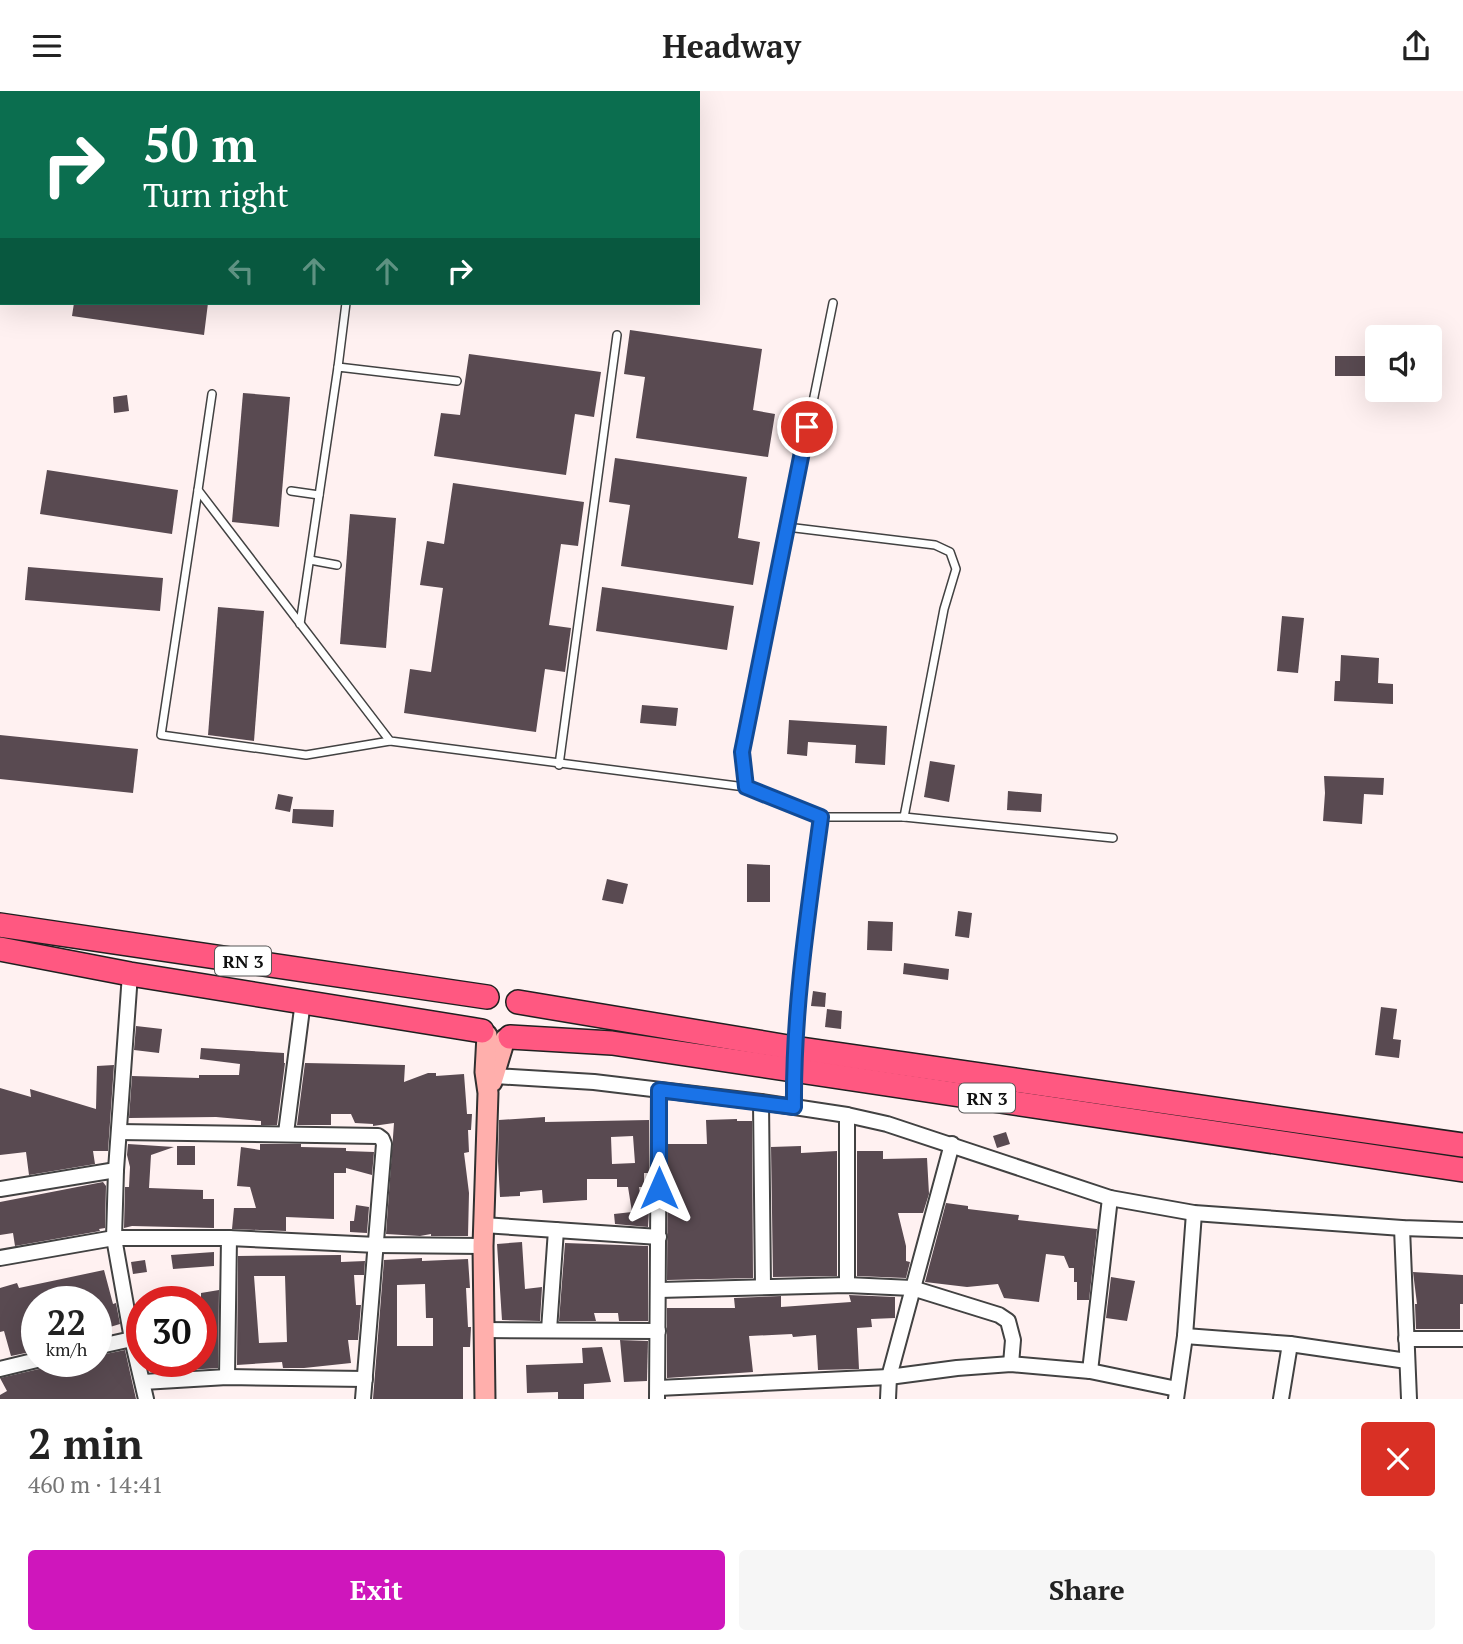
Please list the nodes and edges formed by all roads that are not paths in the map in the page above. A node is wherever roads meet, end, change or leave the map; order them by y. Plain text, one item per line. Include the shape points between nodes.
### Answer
1 (833, 303) dead end
2 (346, 305) edge
3 (617, 335) dead end
4 (338, 367) junction
5 (457, 381) dead end
6 (212, 394) dead end
7 (198, 490) junction
8 (291, 491) dead end
9 (320, 495) junction
10 (787, 527) junction
11 (310, 560) junction
12 (337, 565) dead end
13 (300, 624) junction
14 (390, 741) junction
15 (559, 765) junction
16 (746, 787) junction
17 (821, 817) junction
18 (904, 817) junction
19 (1113, 838) dead end
20 (0, 925) edge
21 (0, 949) edge
22 (130, 974) junction
23 (487, 997) junction
24 (303, 1001) junction
25 (518, 1002) junction
26 (496, 1036) junction
27 (794, 1059) junction
28 (491, 1084) junction
29 (659, 1090) junction
30 (761, 1102) junction
31 (794, 1107) junction
32 (847, 1115) junction
33 (120, 1132) junction
34 (286, 1133) junction
35 (952, 1144) junction
36 (1463, 1145) edge
37 (116, 1170) junction
38 (1463, 1170) edge
39 (0, 1189) edge
40 (1110, 1198) junction
41 (1194, 1213) junction
42 (483, 1225) junction
43 (1402, 1228) junction
44 (556, 1230) junction
45 (1463, 1230) edge
46 (659, 1237) junction
47 (114, 1238) junction
48 (229, 1238) junction
49 (377, 1245) junction
50 (483, 1246) junction
51 (0, 1258) edge
52 (846, 1285) junction
53 (763, 1287) junction
54 (912, 1288) junction
55 (659, 1290) junction
56 (126, 1305) edge
57 (484, 1330) junction
58 (549, 1330) junction
59 (659, 1331) junction
60 (1185, 1336) junction
61 (1406, 1339) junction
62 (1463, 1339) edge
63 (1290, 1345) junction
64 (1407, 1361) junction
65 (21, 1364) edge
66 (1011, 1364) junction
67 (0, 1369) edge
68 (1090, 1371) junction
69 (142, 1377) edge
70 (227, 1377) junction
71 (888, 1377) junction
72 (365, 1379) junction
73 (143, 1382) junction
74 (657, 1393) edge
75 (1176, 1394) edge
76 (146, 1399) edge
77 (363, 1399) edge
78 (485, 1399) edge
79 (888, 1399) edge
80 (1281, 1399) edge
81 (1409, 1399) edge

1 - 10 lane
2 - 4 lane
3 - 15 lane
4 - 5 lane
4 - 9 lane
6 - 7 lane
7 - 13 lane
7 - 14 lane via 161,736 306,755
8 - 9 lane
9 - 11 lane
10 - 16 lane via 742,752
10 - 18 lane via 935,545 950,552 956,569 944,609
11 - 12 lane
11 - 13 lane
13 - 14 lane
14 - 15 lane
15 - 16 lane
16 - 17 lane
17 - 18 lane
17 - 27 lane
18 - 19 lane
20 - 23 highway, RN 3
21 - 22 highway, RN 3
22 - 24 highway, RN 3
22 - 33 street
23 - 25 highway via 507,994
23 - 26 highway via 477,1017
24 - 26 highway, RN 3
24 - 34 street
25 - 26 highway via 523,1014 520,1028
25 - 27 highway, RN 3
26 - 27 highway, RN 3
26 - 28 main road via 485,1073
27 - 31 street
27 - 36 highway, RN 3
27 - 38 highway, RN 3
28 - 29 street via 594,1082
28 - 42 main road
29 - 30 street
29 - 46 street
30 - 31 street
30 - 53 street
31 - 32 street
32 - 35 street
32 - 52 street
33 - 34 street
33 - 37 street
34 - 49 street via 382,1139
35 - 40 street
35 - 54 street
37 - 39 street
37 - 47 street
40 - 41 street
40 - 68 street
41 - 43 street
41 - 60 street
42 - 44 street
42 - 50 main road
43 - 45 street
43 - 61 street
44 - 46 street
44 - 58 street
46 - 55 street
47 - 48 street
47 - 51 street
47 - 56 street
48 - 49 street
48 - 70 street
49 - 50 street
49 - 72 street
50 - 57 main road
52 - 53 street
52 - 54 street
53 - 55 street
54 - 66 street via 1008,1321 1013,1340
54 - 71 street
55 - 59 street
57 - 58 street
57 - 78 main road
58 - 59 street
59 - 74 street
60 - 63 street
60 - 75 street
61 - 62 street
61 - 64 street
63 - 64 street
63 - 80 street
64 - 81 street
65 - 67 street
66 - 68 street
66 - 71 street
68 - 75 street
69 - 73 street
70 - 72 street
70 - 73 street
71 - 74 street
71 - 79 street
72 - 77 street
73 - 76 street

